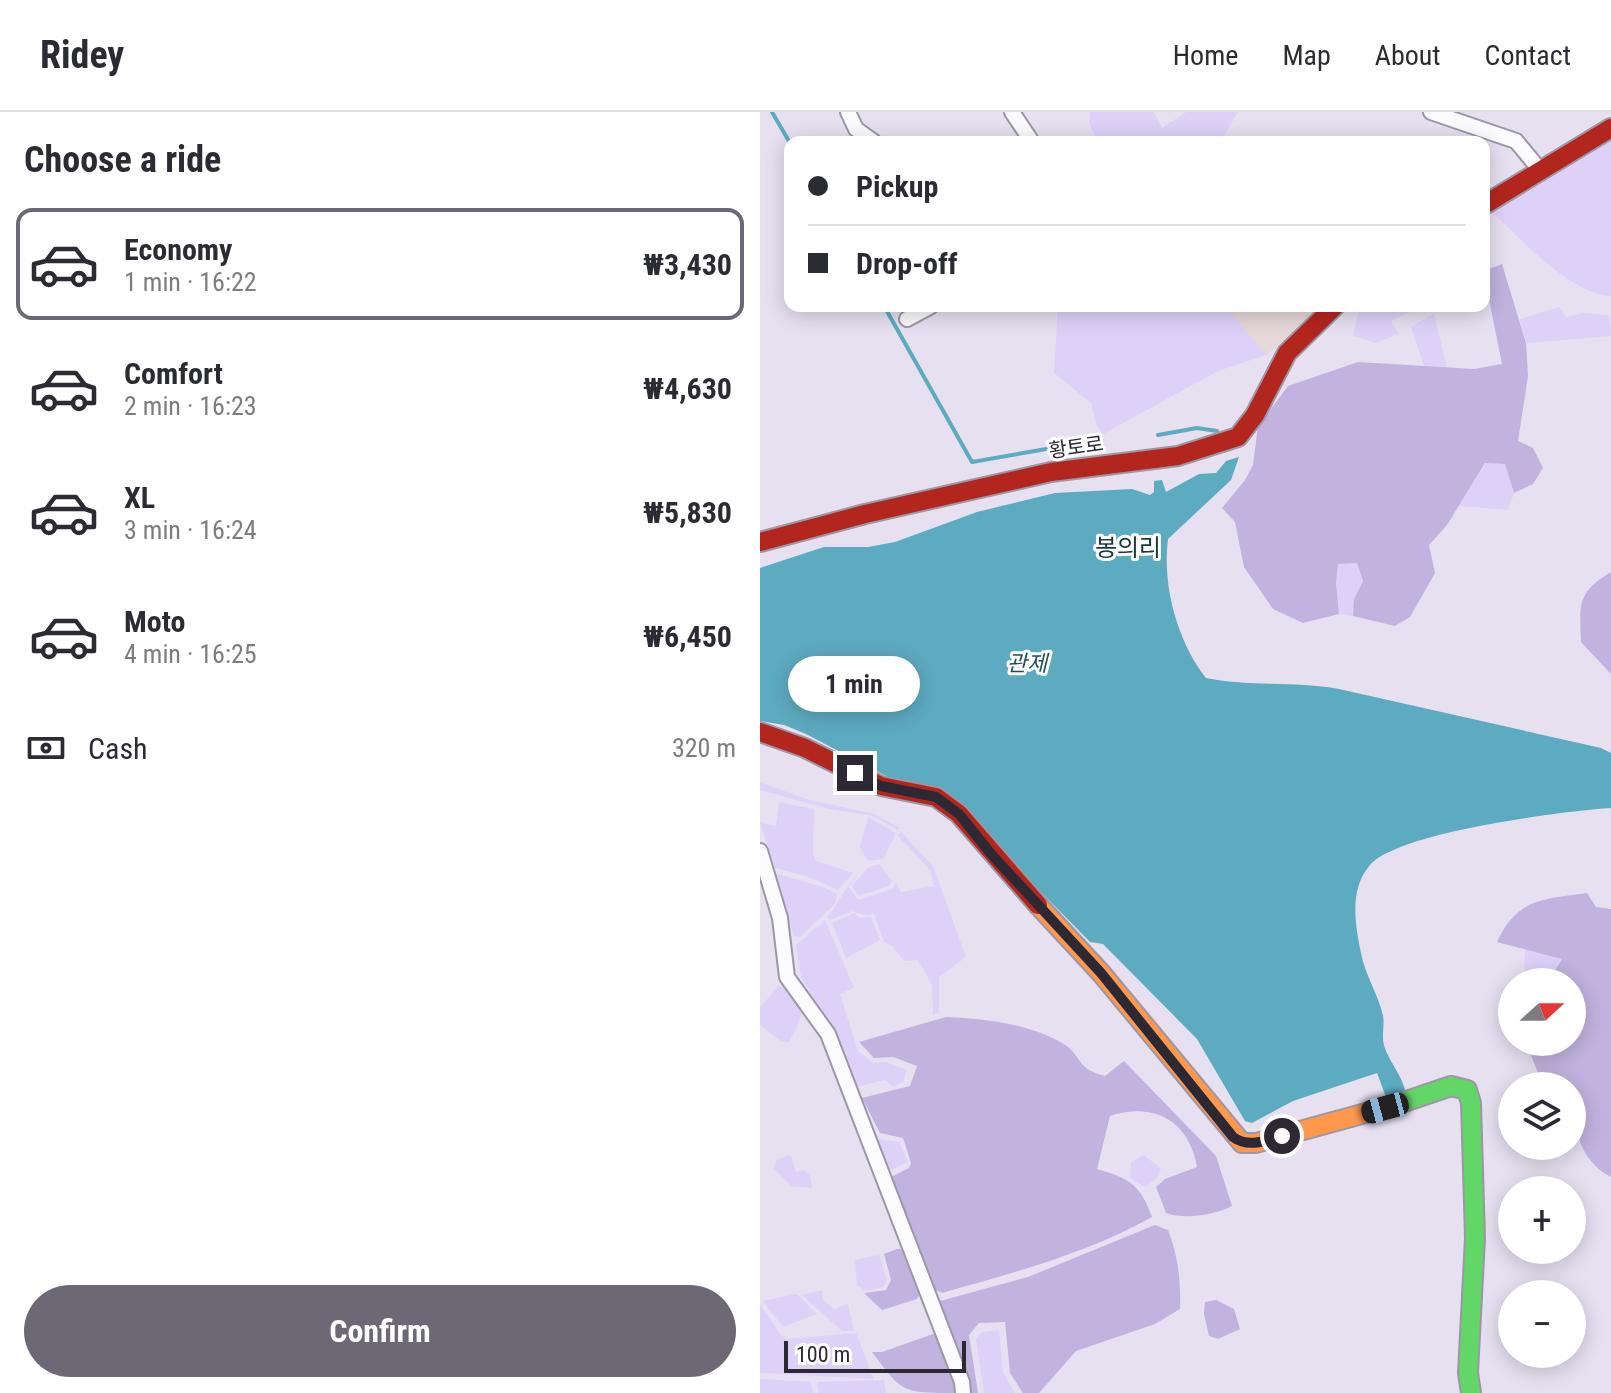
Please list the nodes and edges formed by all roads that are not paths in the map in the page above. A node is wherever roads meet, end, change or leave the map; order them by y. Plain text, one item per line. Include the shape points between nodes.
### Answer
1 (848, 112) edge
2 (1012, 112) edge
3 (1431, 112) edge
4 (1611, 128) edge
5 (866, 136) edge
6 (1028, 136) edge
7 (1540, 170) junction
8 (1490, 201) edge
9 (920, 312) edge
10 (1329, 312) edge
11 (907, 319) dead end
12 (760, 542) edge
13 (760, 732) edge
14 (760, 851) edge
15 (963, 1393) edge
16 (1471, 1393) edge

1 - 5 street
2 - 6 street
3 - 7 street via 1516,141
4 - 7 street
7 - 8 street
9 - 11 street
10 - 12 street, 황토로 via 1287,353 1238,437 1178,456 1051,472
13 - 16 street via 881,786 936,797 959,814 1242,1143 1298,1132 1451,1086 1467,1090 1475,1238
14 - 15 street via 780,918 787,977 828,1034

